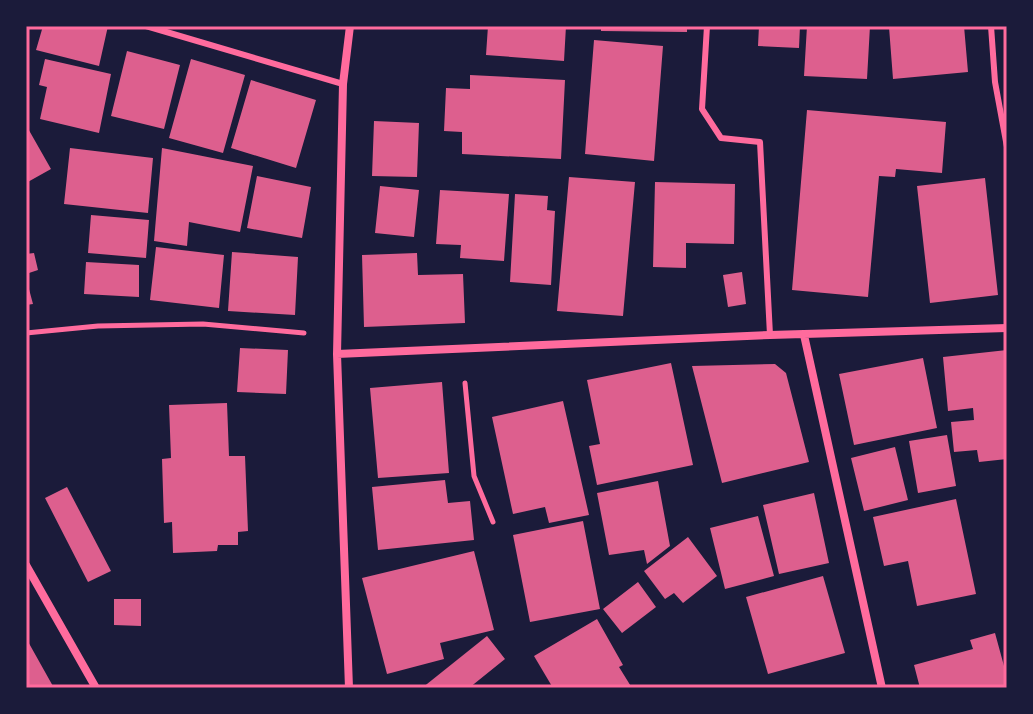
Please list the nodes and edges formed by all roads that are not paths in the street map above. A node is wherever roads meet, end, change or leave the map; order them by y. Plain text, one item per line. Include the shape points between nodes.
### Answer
1 (146, 26) edge
2 (350, 26) edge
3 (707, 26) edge
4 (991, 26) edge
5 (343, 84) junction
6 (1007, 147) edge
7 (1007, 328) edge
8 (770, 335) junction
9 (804, 335) junction
10 (337, 354) junction
11 (26, 565) edge
12 (96, 688) edge
13 (349, 688) edge
14 (882, 688) edge

1 - 5 lane
2 - 5 street
3 - 8 lane via 702,109 721,138 760,142
4 - 6 lane
5 - 10 street
7 - 9 street
8 - 9 street
8 - 10 street
9 - 14 street
10 - 13 street
11 - 12 street

